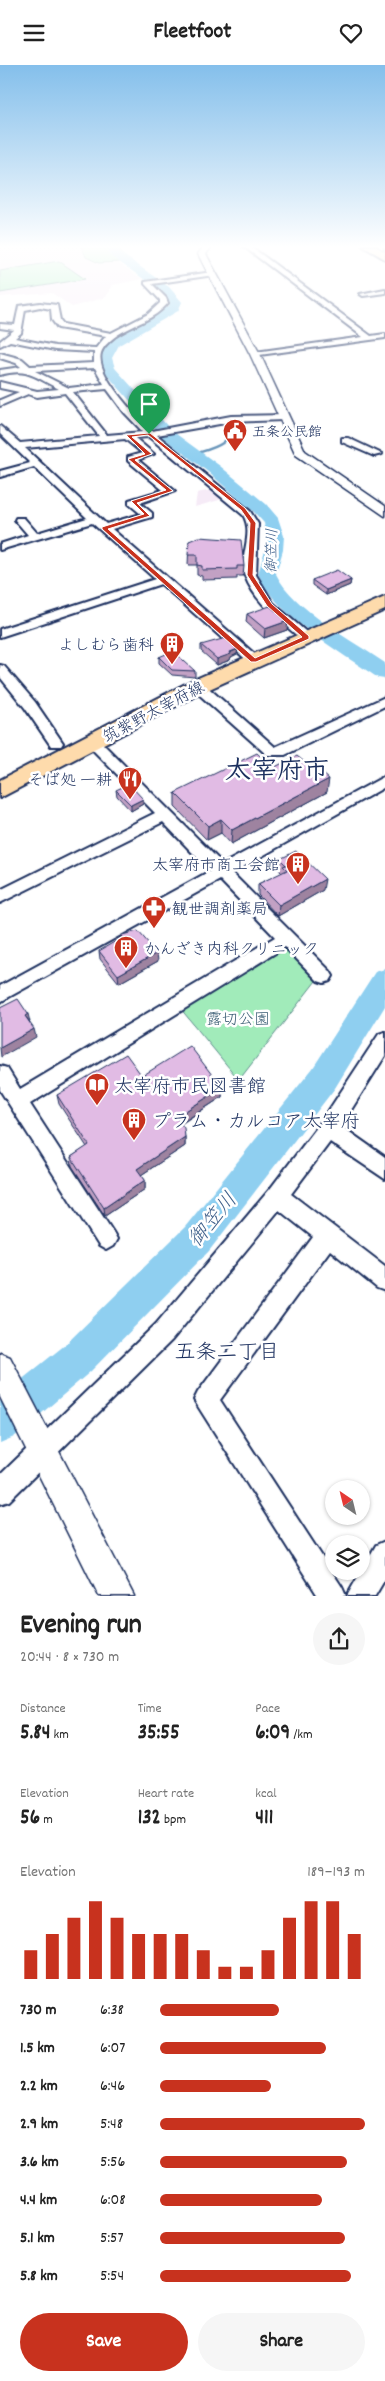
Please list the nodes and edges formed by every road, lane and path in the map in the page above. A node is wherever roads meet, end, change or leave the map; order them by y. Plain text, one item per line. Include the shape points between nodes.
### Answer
1 (20, 317) edge
2 (56, 317) edge
3 (143, 317) edge
4 (236, 317) edge
5 (342, 317) edge
6 (0, 326) edge
7 (18, 329) junction
8 (71, 329) junction
9 (63, 335) dead end
10 (110, 335) junction
11 (385, 336) edge
12 (10, 339) junction
13 (371, 339) junction
14 (55, 341) dead end
15 (0, 345) edge
16 (47, 347) junction
17 (98, 350) junction
18 (255, 354) junction
19 (0, 355) edge
20 (97, 365) junction
21 (28, 368) junction
22 (2, 370) edge
23 (0, 385) edge
24 (108, 385) junction
25 (67, 390) junction
26 (26, 392) junction
27 (0, 403) edge
28 (284, 417) junction
29 (0, 429) edge
30 (150, 434) junction
31 (127, 436) junction
32 (105, 438) junction
33 (345, 439) dead end
34 (19, 446) junction
35 (377, 454) dead end
36 (35, 464) junction
37 (0, 474) edge
38 (385, 511) edge
39 (94, 519) junction
40 (20, 520) dead end
41 (104, 528) junction
42 (34, 536) junction
43 (0, 547) edge
44 (163, 580) junction
45 (385, 603) edge
46 (0, 633) edge
47 (308, 637) junction
48 (254, 660) junction
49 (0, 669) edge
50 (198, 686) junction
51 (385, 701) edge
52 (93, 742) junction
53 (56, 743) dead end
54 (385, 781) edge
55 (0, 790) edge
56 (164, 815) junction
57 (222, 872) junction
58 (0, 897) edge
59 (286, 938) junction
60 (324, 976) dead end
61 (0, 995) edge
62 (385, 1040) edge
63 (0, 1074) edge
64 (18, 1101) junction
65 (328, 1129) junction
66 (385, 1169) edge
67 (277, 1196) junction
68 (328, 1235) junction
69 (106, 1239) dead end
70 (385, 1280) edge
71 (0, 1367) edge
72 (40, 1449) junction
73 (0, 1492) edge
74 (385, 1554) edge
75 (117, 1596) edge
76 (333, 1596) edge
77 (360, 1596) edge

1 - 7 street
2 - 8 street via 58,324
3 - 10 street
4 - 18 street
5 - 13 street
6 - 7 street
7 - 12 street
8 - 9 street
8 - 10 street
10 - 17 street
11 - 13 street
12 - 15 street
12 - 16 street
13 - 18 street
14 - 16 street
16 - 17 street
17 - 20 street
18 - 28 street
19 - 21 street via 19,361
20 - 21 street
20 - 24 street
21 - 22 street
21 - 25 street
23 - 26 street
24 - 25 street
24 - 30 street
25 - 26 street via 37,394
25 - 32 street
26 - 27 street
28 - 30 street via 231,419
28 - 38 street via 302,455
29 - 34 street
30 - 31 street
30 - 47 street via 243,509 253,523 250,575 269,605
31 - 32 street
31 - 41 street via 149,454 131,459 170,491 133,502 148,515
32 - 34 street
33 - 35 street
34 - 36 street
36 - 37 street
36 - 39 street
39 - 41 street
39 - 42 street
40 - 42 street
41 - 44 street
42 - 43 street
44 - 46 street
44 - 48 street
45 - 47 main road, 筑紫野太宰府線
47 - 48 main road, 筑紫野太宰府線
48 - 50 main road, 筑紫野太宰府線
49 - 53 street
50 - 51 street via 272,752 280,752
50 - 52 main road, 筑紫野太宰府線
52 - 55 main road, 筑紫野太宰府線
52 - 56 street
54 - 57 street
56 - 57 street
56 - 58 street
57 - 59 street
57 - 61 street
59 - 60 street
59 - 64 street
62 - 65 street
63 - 64 street
64 - 69 street
65 - 66 street
65 - 67 street
67 - 68 street
67 - 72 street via 164,1333
68 - 70 street
68 - 76 street via 206,1400
71 - 72 street
72 - 73 street
72 - 75 street
74 - 77 street

